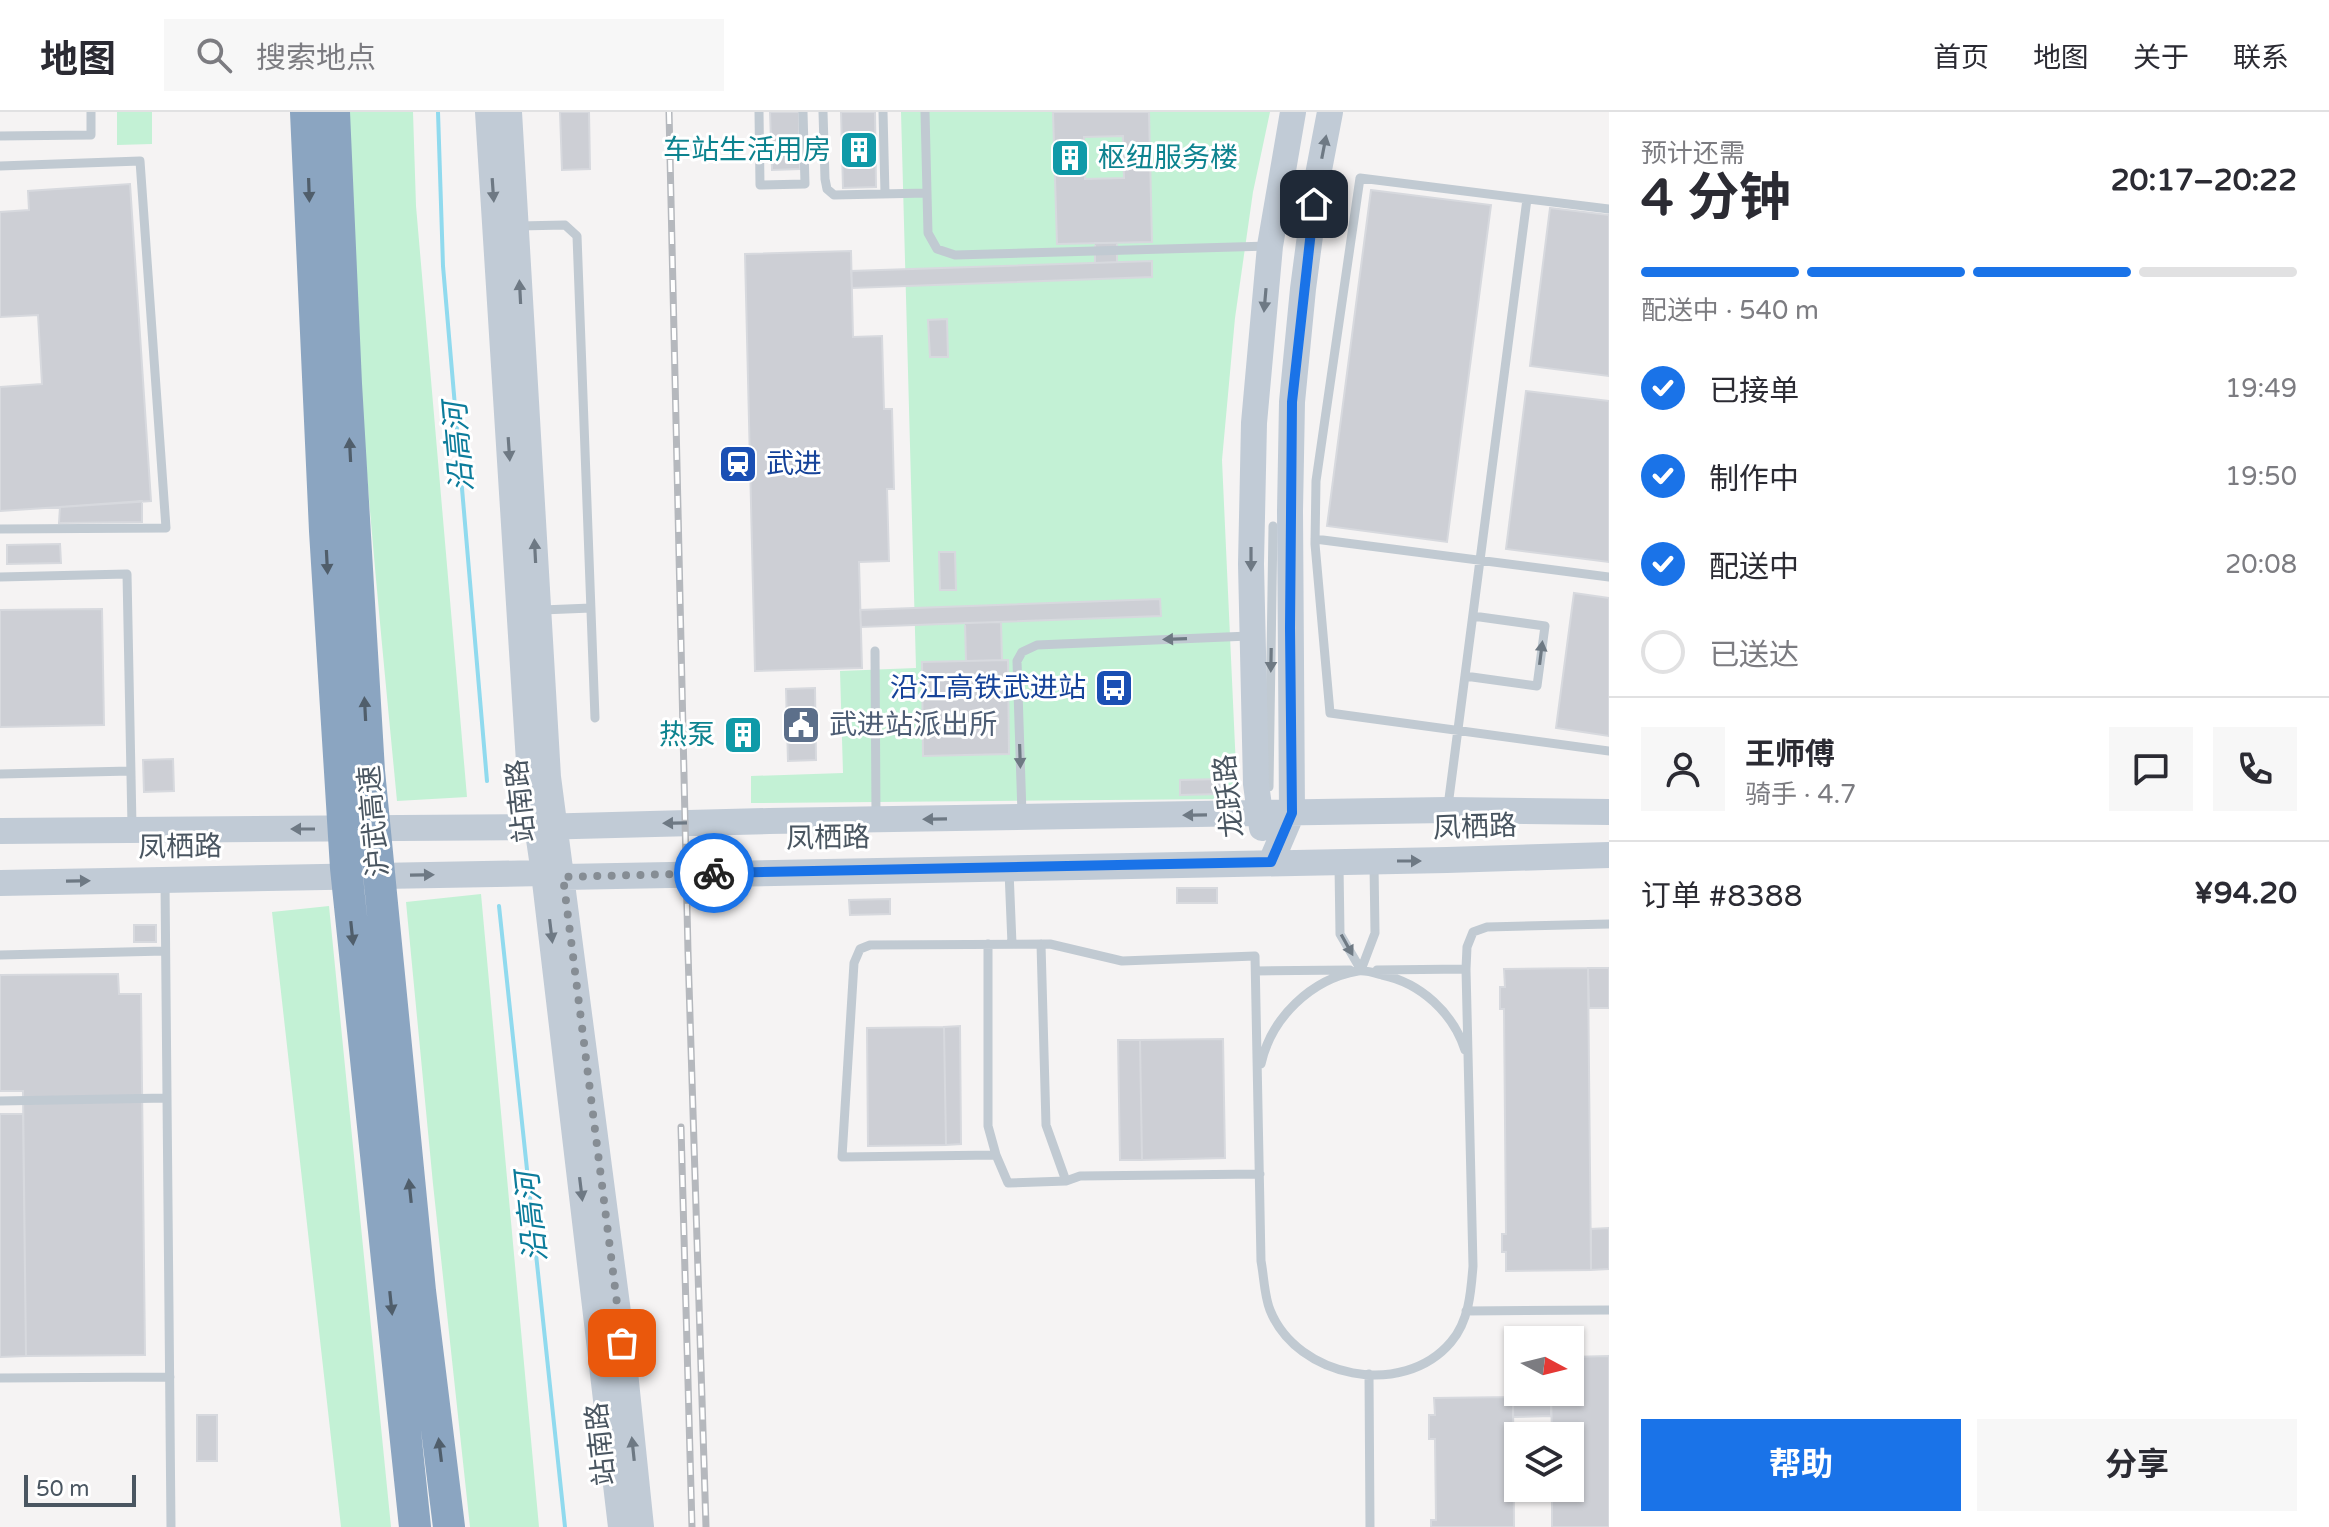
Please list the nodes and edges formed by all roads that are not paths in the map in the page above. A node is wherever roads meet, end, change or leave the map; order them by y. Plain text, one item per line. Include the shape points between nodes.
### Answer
1 (91, 112) edge
2 (306, 112) edge
3 (334, 112) edge
4 (488, 112) edge
5 (509, 112) edge
6 (759, 112) edge
7 (803, 112) edge
8 (823, 112) edge
9 (883, 112) edge
10 (925, 112) edge
11 (1293, 112) edge
12 (1330, 112) edge
13 (0, 136) edge
14 (0, 166) edge
15 (927, 193) junction
16 (885, 194) junction
17 (1527, 199) junction
18 (1609, 209) edge
19 (516, 226) junction
20 (1270, 246) junction
21 (1273, 526) dead end
22 (0, 529) edge
23 (1315, 539) junction
24 (1480, 561) junction
25 (0, 577) edge
26 (1609, 577) edge
27 (591, 608) junction
28 (539, 610) junction
29 (1473, 616) junction
30 (1253, 636) junction
31 (875, 651) dead end
32 (1465, 676) junction
33 (595, 718) dead end
34 (1458, 731) junction
35 (1609, 751) edge
36 (131, 771) junction
37 (0, 774) edge
38 (1447, 810) junction
39 (1609, 812) edge
40 (1273, 814) junction
41 (1022, 818) junction
42 (876, 819) junction
43 (545, 826) junction
44 (132, 830) junction
45 (0, 831) edge
46 (1609, 855) edge
47 (1339, 861) junction
48 (1374, 861) junction
49 (1271, 862) junction
50 (1009, 867) junction
51 (554, 875) junction
52 (165, 879) junction
53 (0, 883) edge
54 (1609, 924) edge
55 (988, 944) junction
56 (1012, 944) junction
57 (1041, 944) junction
58 (165, 951) junction
59 (0, 955) edge
60 (1466, 969) junction
61 (1361, 970) junction
62 (1256, 971) junction
63 (1469, 1061) junction
64 (1258, 1079) junction
65 (167, 1098) junction
66 (0, 1101) edge
67 (996, 1155) junction
68 (1260, 1174) junction
69 (1066, 1181) junction
70 (1609, 1310) edge
71 (1466, 1311) junction
72 (1369, 1374) junction
73 (170, 1377) junction
74 (0, 1378) edge
75 (171, 1527) edge
76 (415, 1527) edge
77 (449, 1527) edge
78 (621, 1527) edge
79 (641, 1527) edge
80 (1370, 1527) edge

1 - 13 lane via 91,135
2 -> 76 highway, 沪武高速 via 346,868
77 -> 3 highway, 沪武高速 via 420,1291 369,771
4 -> 43 street, 站南路 via 530,778
5 - 19 street, 站南路
6 - 7 lane via 760,185 805,184
8 - 16 lane via 827,189 834,195
9 - 16 lane
10 - 15 lane
11 - 20 street, 龙跃路
40 -> 12 street, 龙跃路 via 1290,628 1292,402
14 - 22 lane via 140,161 166,528
15 - 16 lane
15 - 20 lane via 928,233 937,249 955,255
17 - 18 lane
17 - 23 lane via 1360,178 1316,481
17 - 24 lane
19 - 27 lane via 565,225 577,236
28 -> 19 street, 站南路
20 -> 30 street, 龙跃路 via 1254,423
21 -> 40 lane
23 - 24 lane
23 - 34 lane via 1330,713
24 - 26 lane
24 - 29 lane
25 - 36 lane via 127,574
27 - 28 lane
27 - 33 lane
28 - 43 street, 站南路
29 - 32 lane
32 -> 29 lane via 1537,686 1545,626
30 - 40 street, 龙跃路 via 1256,784
30 -> 41 lane via 1037,645 1022,652 1017,661
31 - 42 lane
32 - 34 lane
34 - 35 lane
34 - 38 lane
36 - 37 lane
36 - 44 lane
38 - 39 street, 凤栖路
38 - 40 street, 凤栖路
40 -> 41 street, 凤栖路
40 - 49 street, 龙跃路
41 -> 42 street, 凤栖路
42 -> 43 street, 凤栖路
43 -> 44 street, 凤栖路
43 - 51 street, 站南路
44 - 45 street, 凤栖路
48 -> 46 street, 凤栖路
47 - 48 street, 凤栖路
47 - 49 street, 凤栖路
47 -> 61 lane via 1340,934
48 - 61 lane via 1375,933
49 - 50 street, 凤栖路
50 - 51 street, 凤栖路
50 - 56 lane
52 -> 51 street, 凤栖路
51 -> 78 street, 站南路
79 -> 51 street, 站南路 via 622,1343
53 -> 52 street, 凤栖路
52 - 58 lane
54 - 60 lane via 1487,927 1473,932
55 - 56 lane
55 - 67 lane via 988,1126
55 - 67 lane via 860,949 854,963 842,1157
56 - 57 lane
57 - 62 lane via 1122,961 1255,956
57 - 69 lane via 1046,1125
58 - 59 lane
58 - 65 lane
60 - 61 lane
60 - 63 lane
61 - 62 lane
61 - 63 lane via 1414,986 1441,1008 1459,1032
61 - 64 lane via 1304,996 1277,1022
62 - 64 lane
63 - 71 lane via 1473,1266
64 - 68 lane
65 - 66 lane
65 - 73 lane
67 - 69 lane via 1008,1183
68 - 69 lane via 1080,1176
68 - 72 lane via 1261,1261 1270,1310 1310,1358 1341,1371
70 - 71 lane
71 - 72 lane via 1452,1341 1424,1364 1399,1374
72 - 80 lane
73 - 74 lane
73 - 75 lane

